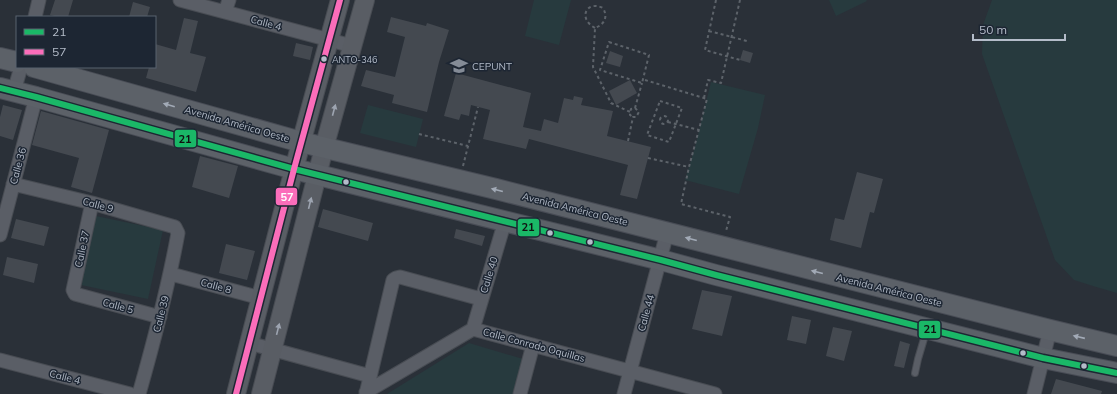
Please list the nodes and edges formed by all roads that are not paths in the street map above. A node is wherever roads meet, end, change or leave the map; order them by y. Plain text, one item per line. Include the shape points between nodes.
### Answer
1 (39, 0) edge
2 (180, 0) edge
3 (340, 0) edge
4 (365, 0) edge
5 (227, 6) edge
6 (34, 16) edge
7 (330, 39) junction
8 (352, 46) junction
9 (0, 58) edge
10 (16, 62) edge
11 (19, 68) edge
12 (38, 68) edge
13 (7, 90) edge
14 (36, 96) junction
15 (301, 142) junction
16 (324, 148) junction
17 (294, 170) junction
18 (317, 175) junction
19 (13, 184) junction
20 (92, 203) junction
21 (505, 220) junction
22 (278, 231) junction
23 (178, 233) joint
24 (667, 233) junction
25 (0, 236) edge
26 (302, 237) junction
27 (661, 260) junction
28 (171, 274) junction
29 (75, 294) joint
30 (261, 298) junction
31 (481, 299) junction
32 (160, 317) junction
33 (927, 328) junction
34 (473, 329) junction
35 (1050, 330) junction
36 (249, 343) junction
37 (533, 345) junction
38 (1117, 346) edge
39 (273, 350) junction
40 (1043, 358) junction
41 (0, 360) edge
42 (630, 371) junction
43 (915, 373) dead end
44 (1117, 373) edge
45 (370, 376) junction
46 (366, 393) edge
47 (130, 394) edge
48 (139, 394) edge
49 (236, 394) edge
50 (261, 394) edge
51 (520, 394) edge
52 (624, 394) edge
53 (715, 394) edge
54 (1034, 394) edge

1 - 6 street
2 - 5 street, Calle 4
3 - 7 street
4 - 8 street
5 - 7 street, Calle 4
7 - 8 street, Calle 4
7 - 15 street
16 -> 8 street
9 - 10 main road
11 - 13 street
15 -> 12 main road, Avenida América Oeste
13 - 14 main road
14 - 17 main road
14 - 19 street, Calle 36
15 - 16 main road, Avenida América Oeste
15 - 17 street
16 - 18 street
24 -> 16 main road, Avenida América Oeste
17 - 18 main road
17 - 22 street
18 - 21 main road
26 -> 18 street
19 - 20 street, Calle 9
19 - 25 street, Calle 36
20 - 23 street, Calle 9 via 175,227
20 - 29 street, Calle 37 via 73,290
21 - 27 main road
21 - 31 street, Calle 40
22 - 26 street
22 - 30 street
23 - 28 street, Calle 39
24 - 27 street, Calle 44
35 -> 24 main road, Avenida América Oeste
39 -> 26 street
27 - 33 main road
27 - 42 street, Calle 44
28 - 30 street, Calle 8
28 - 32 street, Calle 39
29 - 32 street, Calle 5
30 - 36 street
31 - 34 street, Calle 40
31 - 45 street via 400,277 393,280
32 - 48 street, Calle 39
33 - 40 main road
33 - 43 lane
34 - 37 street, Calle Conrado Oquillas
34 - 46 street, Calle Conrado Oquillas
38 -> 35 main road, Avenida América Oeste
35 - 40 street
36 - 39 street
36 - 49 street
37 - 42 street, Calle Conrado Oquillas
37 - 51 street
39 - 45 street
39 - 50 street
40 - 44 main road
40 - 54 street
41 - 47 street, Calle 4
42 - 52 street, Calle 44
42 - 53 street, Calle Conrado Oquillas
45 - 46 street

